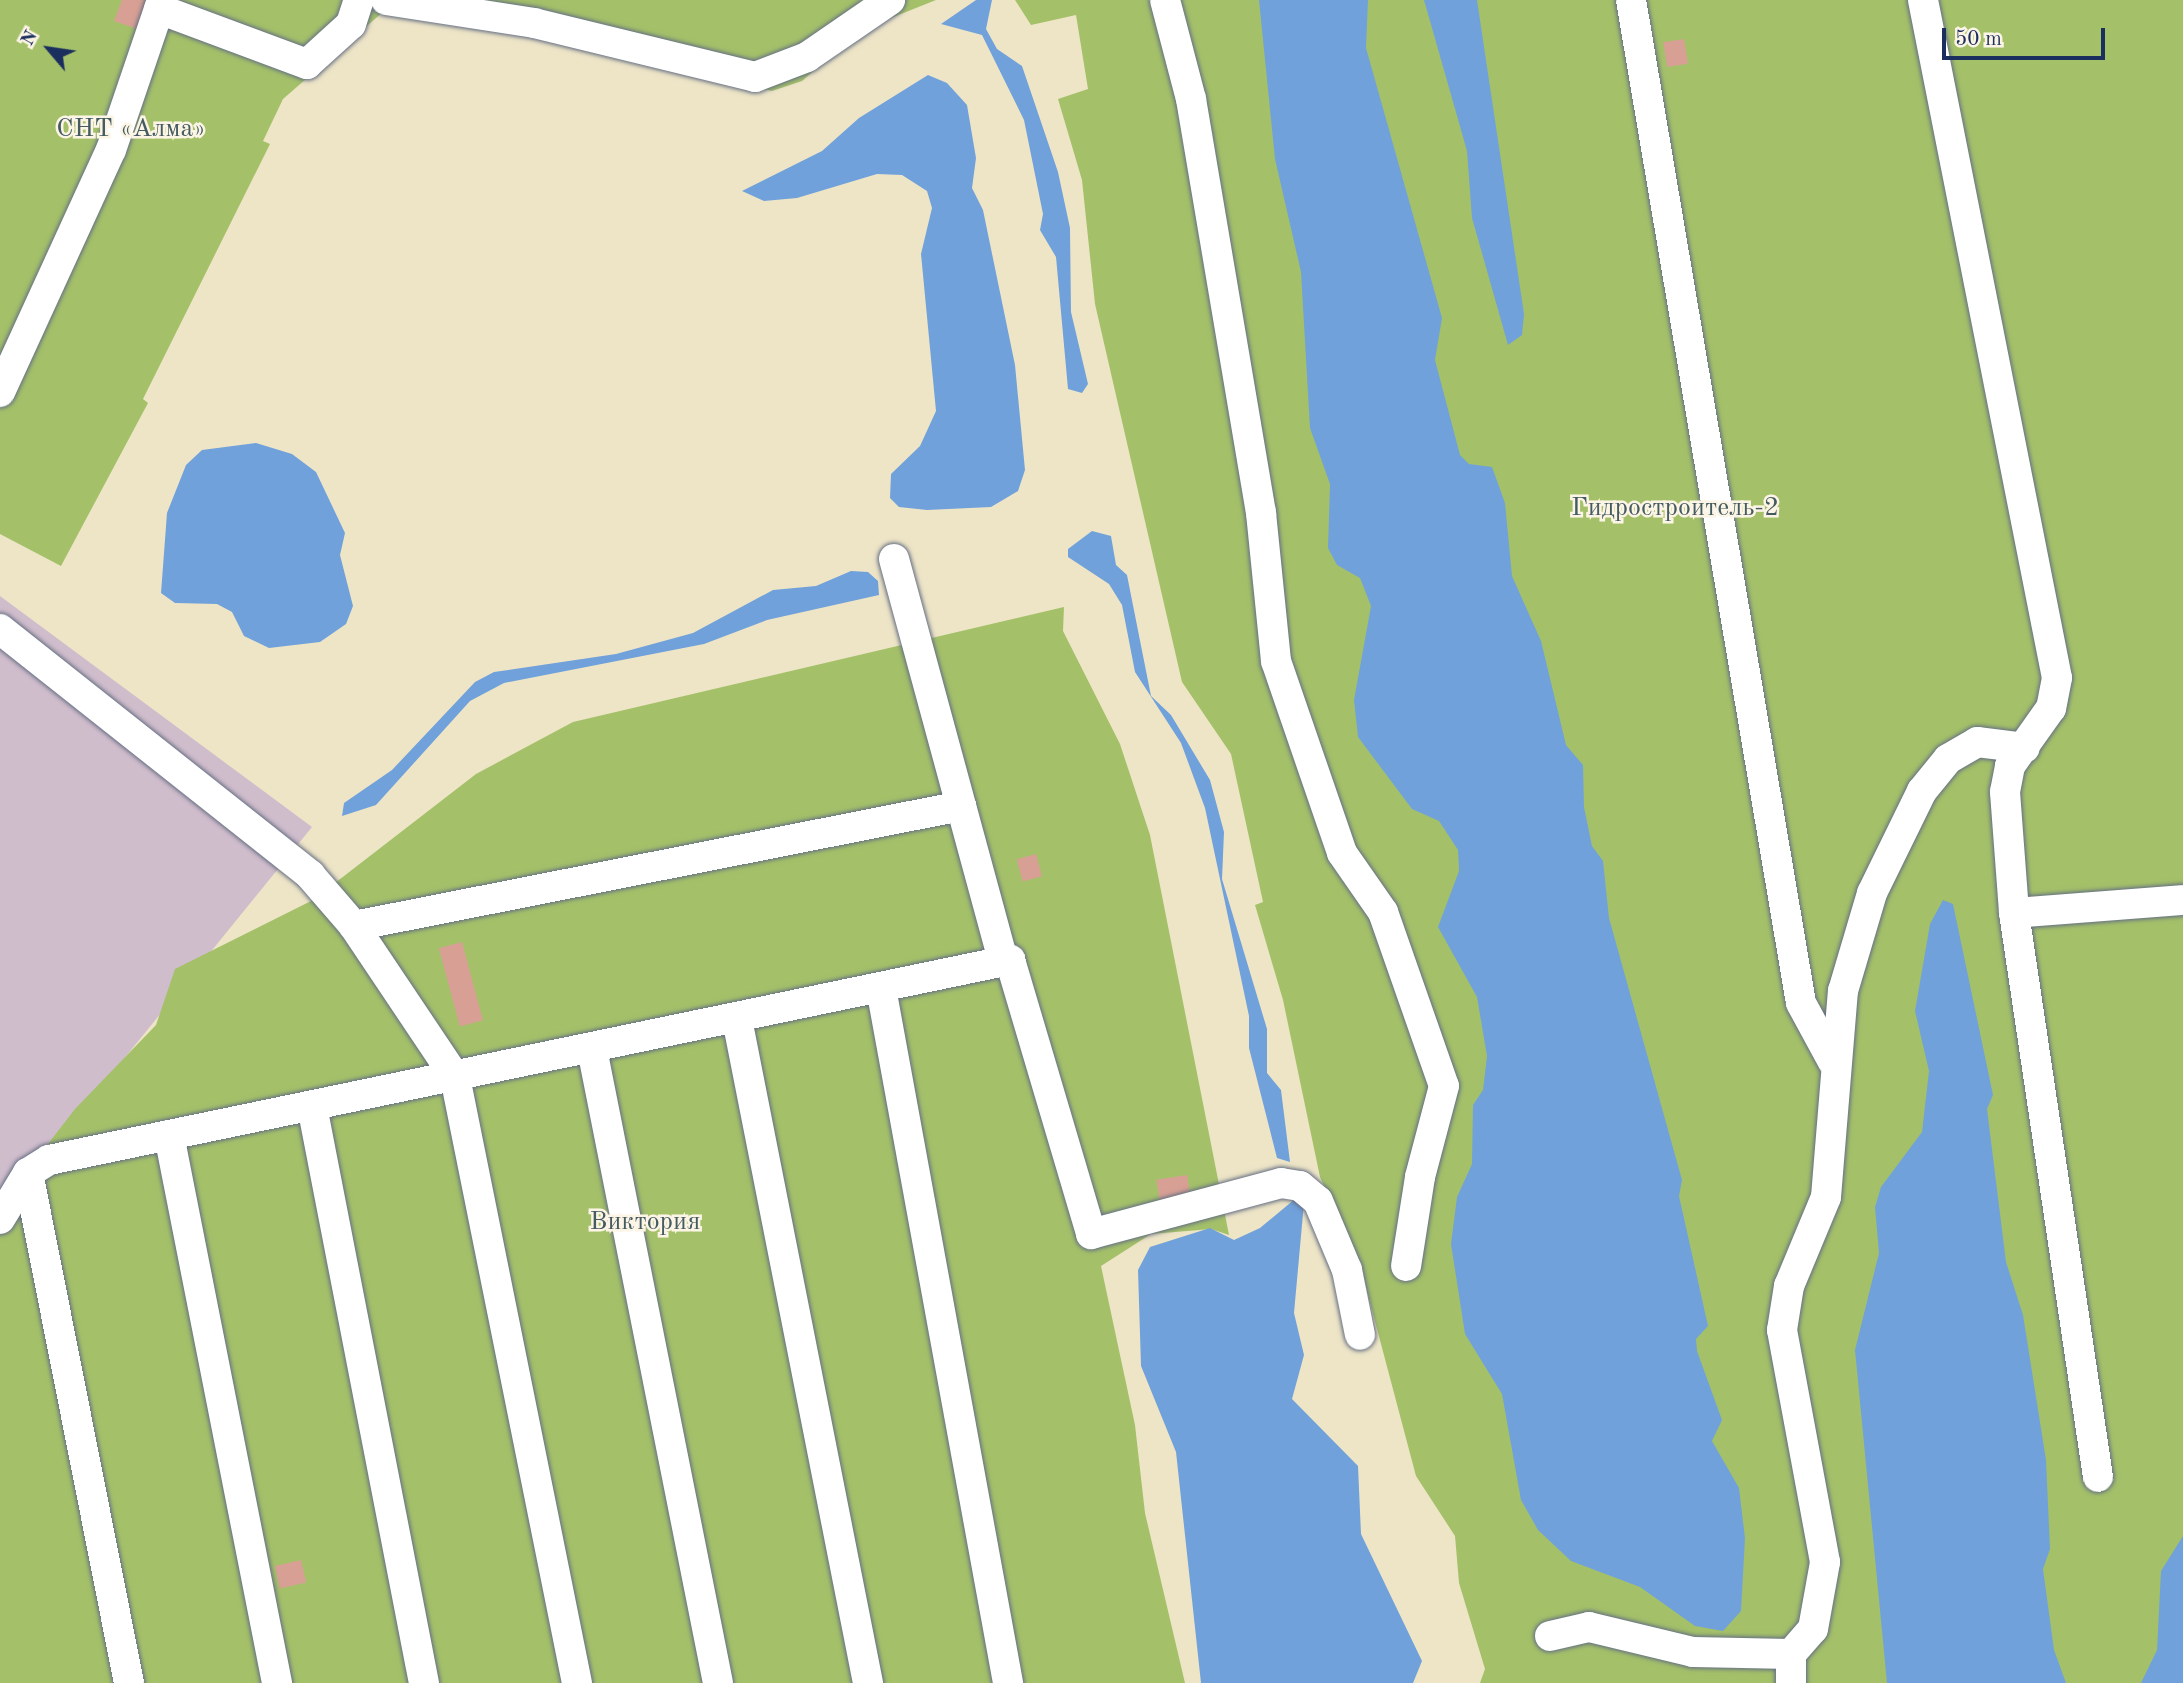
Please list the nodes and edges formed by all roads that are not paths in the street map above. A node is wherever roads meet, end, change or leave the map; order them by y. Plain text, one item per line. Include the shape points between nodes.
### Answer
1 (359, 0) edge
2 (386, 0) edge
3 (890, 0) edge
4 (1165, 0) edge
5 (1631, 0) edge
6 (1923, 0) edge
7 (161, 5) edge
8 (463, 6) edge
9 (537, 11) edge
10 (0, 392) edge
11 (894, 559) dead end
12 (0, 629) edge
13 (2025, 748) junction
14 (961, 806) junction
15 (2183, 900) edge
16 (2014, 913) junction
17 (354, 926) junction
18 (1003, 961) junction
19 (881, 988) junction
20 (737, 1019) junction
21 (592, 1049) junction
22 (1833, 1062) junction
23 (455, 1077) junction
24 (312, 1106) junction
25 (169, 1135) junction
26 (28, 1173) junction
27 (0, 1219) edge
28 (1406, 1266) dead end
29 (1360, 1335) dead end
30 (2098, 1477) dead end
31 (1550, 1636) dead end
32 (1791, 1669) edge
33 (129, 1683) edge
34 (277, 1683) edge
35 (424, 1683) edge
36 (577, 1683) edge
37 (718, 1683) edge
38 (868, 1683) edge
39 (1008, 1683) edge

1 - 7 street via 351,24 307,64
2 - 8 street
3 - 9 street via 807,57 755,76
4 - 28 street via 1191,99 1259,500 1276,660 1342,853 1383,912 1444,1086 1420,1177
5 - 22 street via 1801,1003
6 - 13 street via 2057,678 2051,708
7 - 10 street via 111,150
8 - 9 street
11 - 14 street
12 - 17 street via 310,875
13 - 16 street via 2010,766 2005,793
13 - 22 street via 1977,742 1948,759 1922,791 1872,893 1843,991
14 - 17 street
14 - 18 street
15 - 16 street
16 - 30 street
17 - 23 street
18 - 19 street
18 - 29 street via 1010,960 1091,1234 1281,1183 1300,1186 1318,1201 1347,1270
19 - 20 street
19 - 39 street
20 - 21 street
20 - 38 street
21 - 23 street
21 - 37 street
22 - 32 street via 1826,1197 1789,1286 1782,1330 1825,1563 1813,1629
23 - 24 street
23 - 36 street
24 - 25 street
24 - 35 street
25 - 26 street via 49,1160
25 - 34 street
26 - 27 street
26 - 33 street
31 - 32 street via 1589,1627

